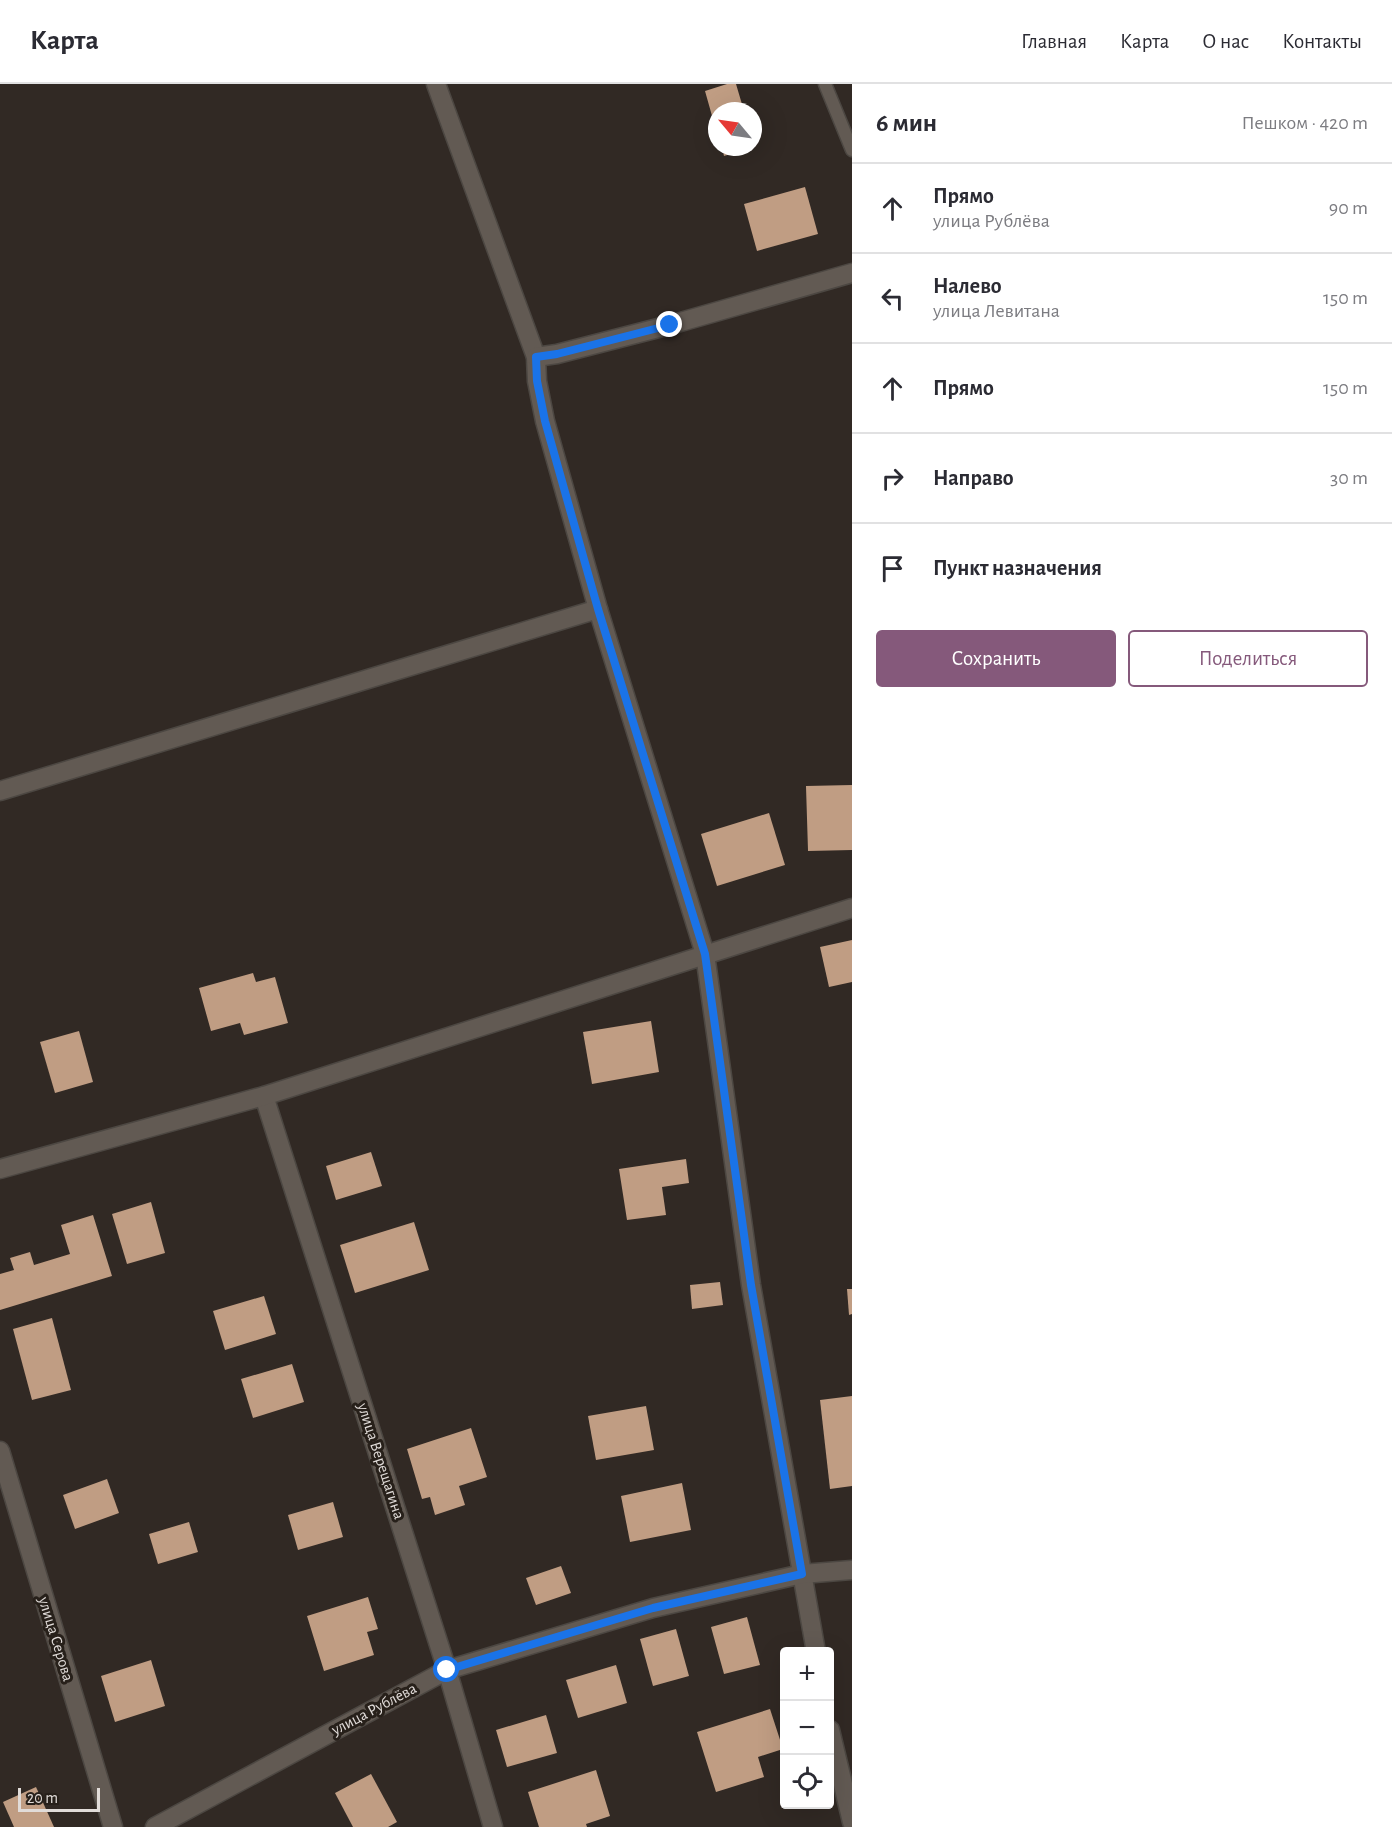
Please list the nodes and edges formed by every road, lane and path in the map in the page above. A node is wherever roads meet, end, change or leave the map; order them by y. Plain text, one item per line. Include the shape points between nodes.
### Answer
1 (436, 84) edge
2 (825, 84) edge
3 (852, 150) edge
4 (852, 273) edge
5 (536, 357) junction
6 (598, 609) junction
7 (0, 791) edge
8 (852, 908) edge
9 (705, 954) junction
10 (264, 1096) junction
11 (0, 1169) edge
12 (0, 1451) edge
13 (852, 1570) edge
14 (802, 1574) junction
15 (815, 1647) edge
16 (447, 1670) junction
17 (834, 1747) edge
18 (852, 1822) edge
19 (113, 1827) edge
20 (155, 1827) edge
21 (493, 1827) edge

1 - 5 street
2 - 3 lane
4 - 5 street via 670,325
5 - 6 street via 545,421
6 - 7 street
6 - 9 street
8 - 9 street
9 - 10 street
9 - 14 street via 751,1285
10 - 11 street
10 - 16 street, улица Верещагина
12 - 19 street, улица Серова
13 - 14 street, улица Рублёва
14 - 15 street
14 - 16 street, улица Рублёва via 653,1608
16 - 20 street, улица Рублёва
16 - 21 street, улица Верещагина
17 - 18 street

